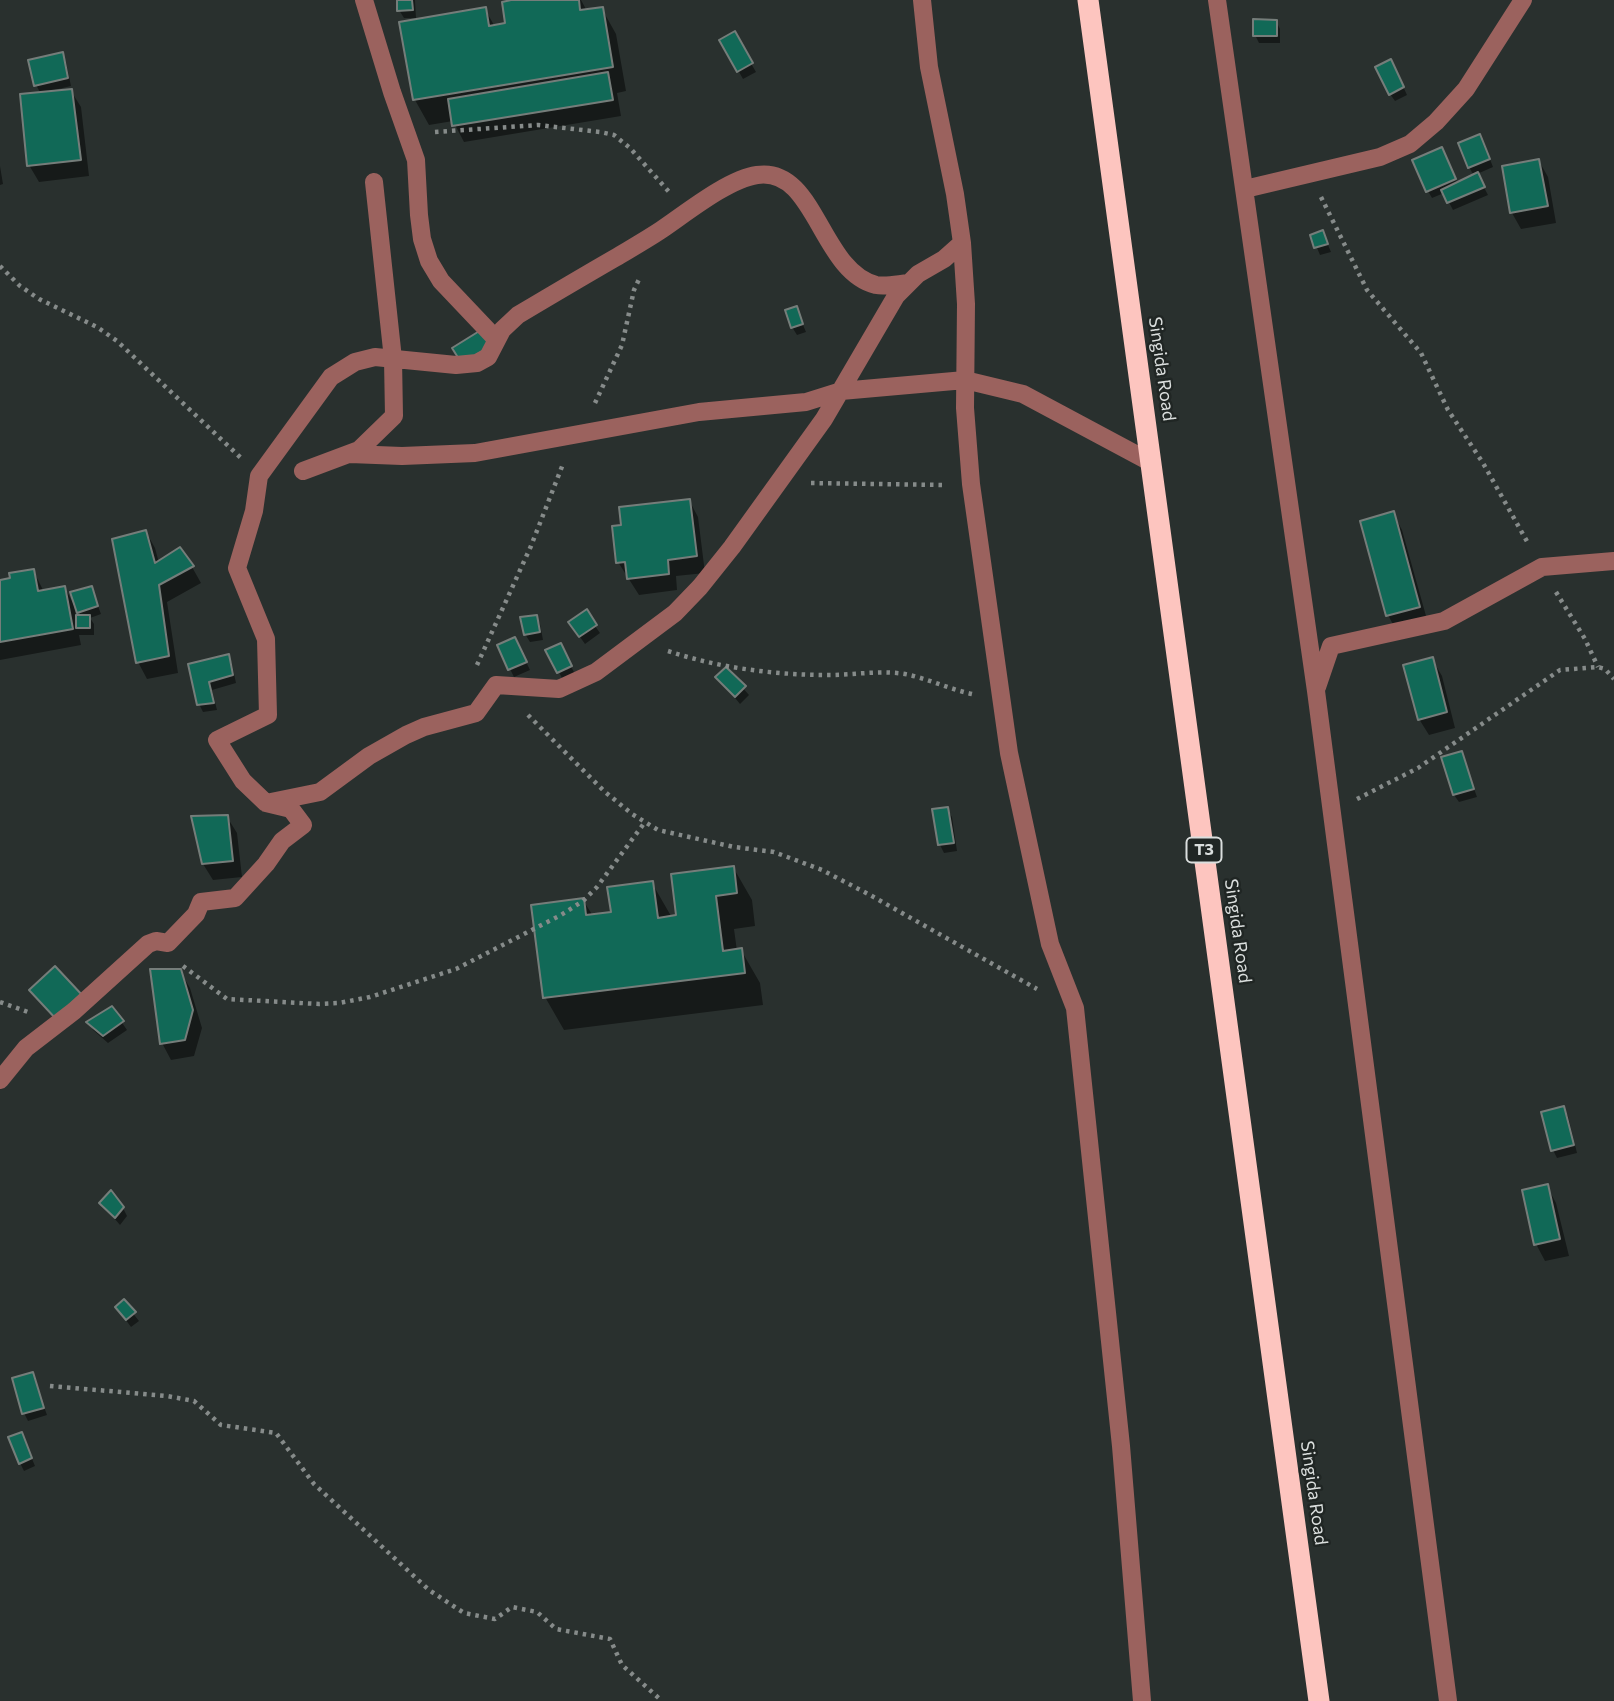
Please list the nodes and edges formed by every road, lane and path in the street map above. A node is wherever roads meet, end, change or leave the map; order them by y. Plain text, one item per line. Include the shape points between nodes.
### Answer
1 (365, 0) edge
2 (922, 0) edge
3 (1088, 0) edge
4 (1217, 0) edge
5 (1523, 0) edge
6 (408, 134) junction
7 (1309, 173) junction
8 (374, 182) dead end
9 (1245, 190) junction
10 (691, 208) junction
11 (962, 243) junction
12 (0, 266) edge
13 (908, 283) junction
14 (496, 340) junction
15 (393, 359) junction
16 (965, 380) junction
17 (841, 391) junction
18 (349, 454) junction
19 (1152, 463) junction
20 (303, 471) dead end
21 (259, 476) junction
22 (780, 482) junction
23 (971, 484) junction
24 (1614, 561) edge
25 (1542, 567) junction
26 (638, 642) junction
27 (1598, 667) junction
28 (1614, 679) edge
29 (496, 685) junction
30 (1316, 691) junction
31 (1001, 697) junction
32 (266, 803) junction
33 (1331, 812) junction
34 (645, 822) junction
35 (148, 944) junction
36 (1075, 1008) junction
37 (0, 1080) edge
38 (50, 1386) dead end
39 (662, 1701) edge
40 (1142, 1701) edge
41 (1319, 1701) edge
42 (1448, 1701) edge

1 - 6 street
2 - 11 street via 929,67
3 - 19 highway, Singida Road / T3
4 - 9 street
5 - 7 street via 1466,89 1410,144 1381,158
6 - 10 path via 538,125 614,135 670,193
6 - 14 street via 416,160 422,239 429,261 441,281
7 - 9 street
7 - 25 path via 1367,290 1421,353 1448,410
8 - 15 street
9 - 30 street
10 - 13 street via 756,175 773,175 796,189 826,240 858,276 879,285
10 - 14 street via 518,315
11 - 13 street
11 - 16 street
12 - 21 path via 39,299 117,341
13 - 17 street
14 - 15 street via 488,357 477,363
15 - 18 street via 394,416
15 - 21 street via 355,362 331,377
16 - 17 street
16 - 19 street via 1023,394
16 - 23 street
17 - 18 street via 806,402 699,412 475,453
17 - 22 street
18 - 20 street
19 - 41 highway, Singida Road / T3
21 - 32 street via 237,568 266,639 268,715 217,740 243,781
22 - 23 path
22 - 26 street via 700,587
23 - 31 street
24 - 25 street
25 - 27 path
25 - 30 street via 1444,621 1331,646
26 - 29 street via 596,672 559,689
26 - 31 path via 756,671 906,675 948,689
27 - 28 path
27 - 33 path via 1560,670 1418,768
29 - 32 street via 476,713 406,735 320,792
29 - 34 path via 604,791
30 - 33 street
31 - 36 street via 1050,944
32 - 35 street via 291,809 303,825 282,841 236,898 201,902 196,914 168,943
33 - 42 street
34 - 35 path via 583,901 456,970 370,997 320,1004 227,999
34 - 36 path via 692,839 774,852 822,870
35 - 37 street via 74,1012 26,1048
36 - 40 street via 1121,1447
38 - 39 path via 194,1401 221,1425 276,1433 314,1484 429,1590 464,1613 495,1619 512,1607 537,1612 556,1629 610,1639 622,1665

